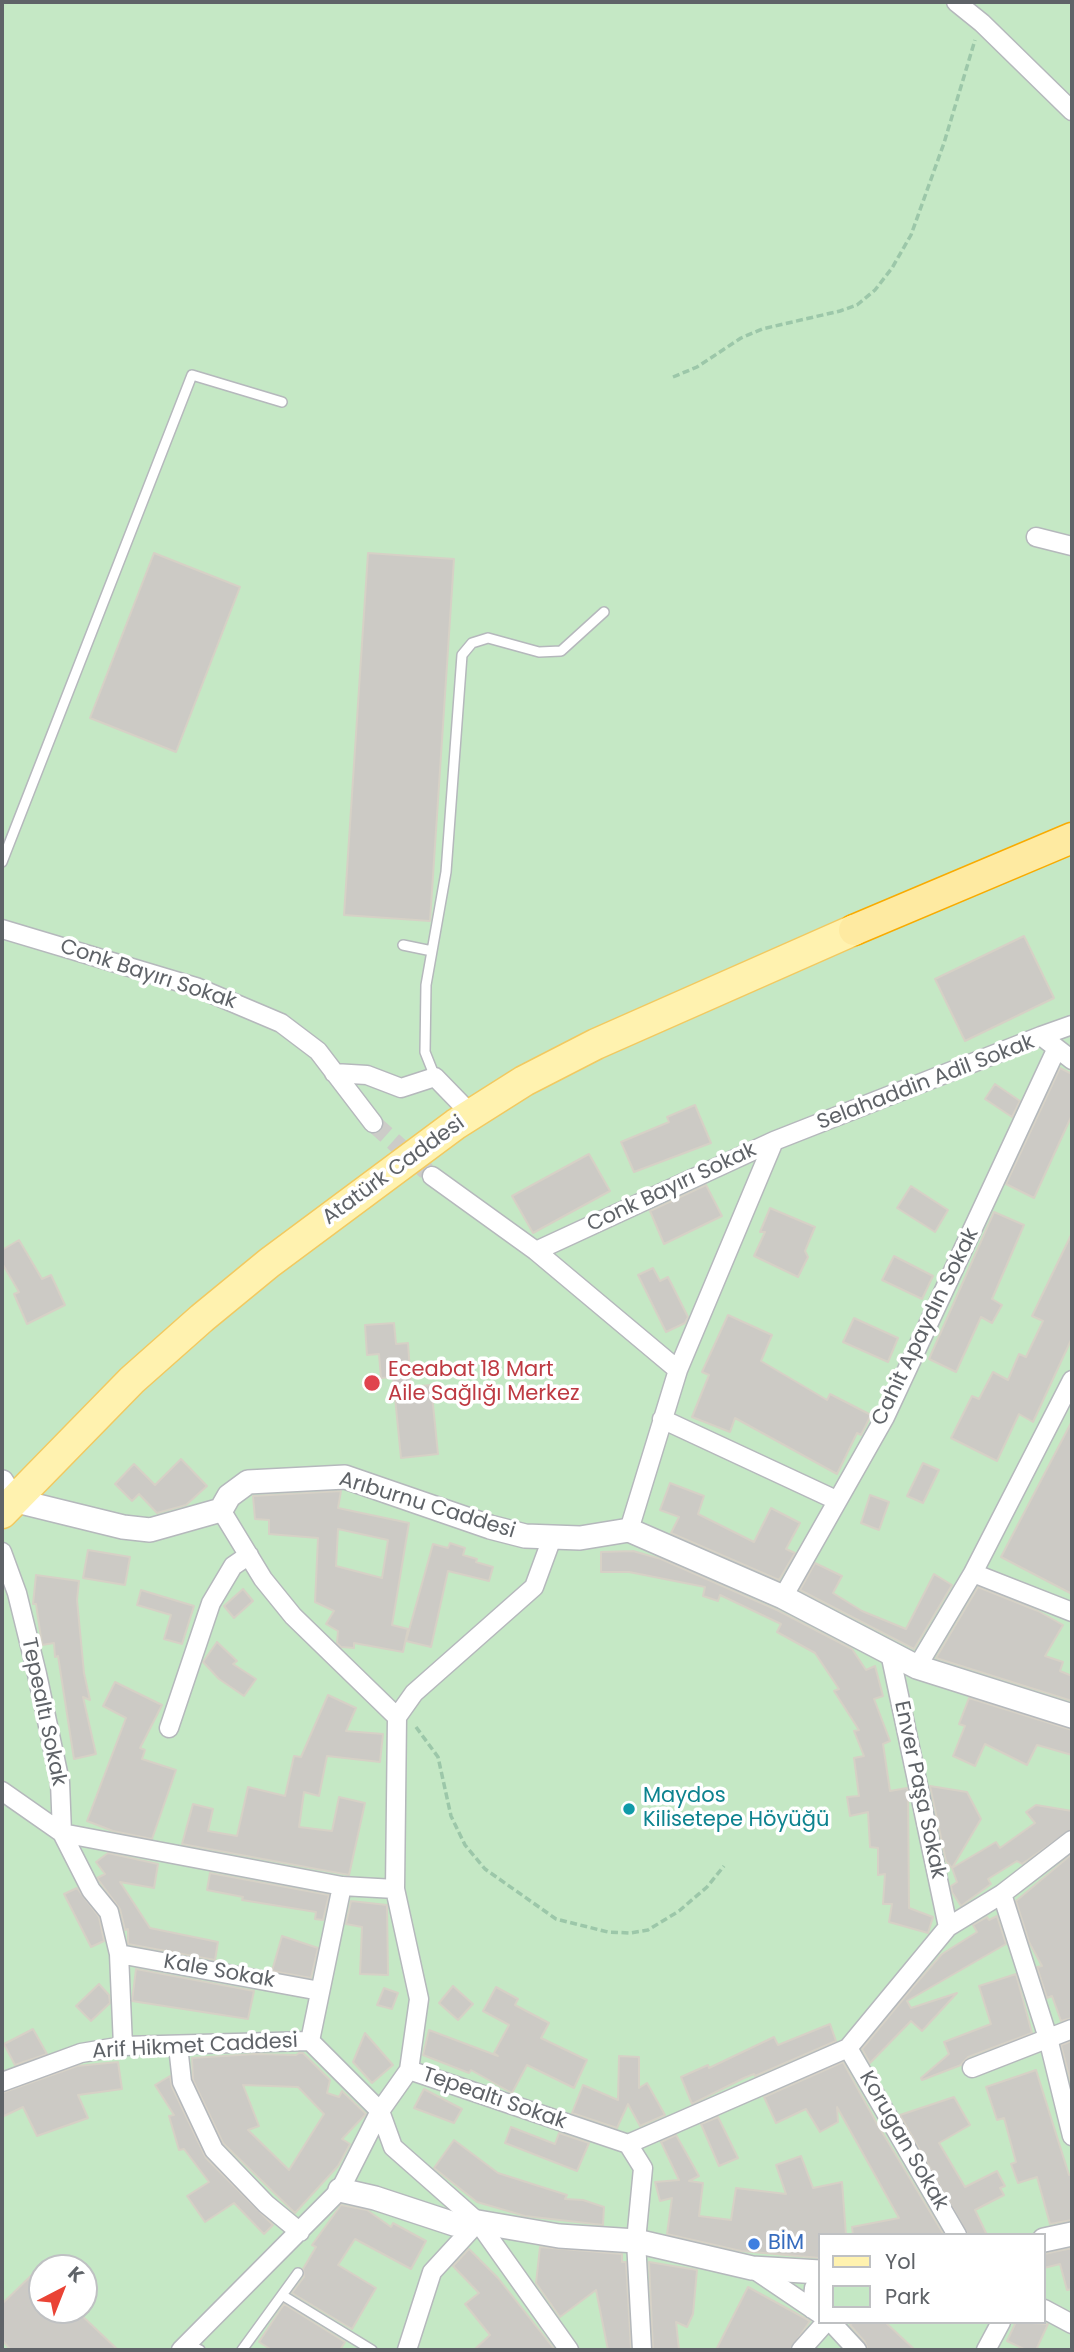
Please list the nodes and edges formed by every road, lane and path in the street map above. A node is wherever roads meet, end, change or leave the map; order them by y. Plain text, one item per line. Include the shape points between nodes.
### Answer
1 (956, 2) edge
2 (982, 23) junction
3 (1072, 111) edge
4 (673, 377) dead end
5 (282, 401) dead end
6 (1036, 537) dead end
7 (1072, 546) edge
8 (604, 612) dead end
9 (1072, 838) edge
10 (1072, 851) edge
11 (2, 862) edge
12 (2, 929) edge
13 (854, 930) junction
14 (403, 945) dead end
15 (432, 951) junction
16 (1072, 1025) edge
17 (1041, 1036) junction
18 (1064, 1055) edge
19 (334, 1073) junction
20 (435, 1077) junction
21 (471, 1114) junction
22 (373, 1123) tunnel mouth
23 (774, 1141) junction
24 (432, 1176) tunnel mouth
25 (536, 1251) junction
26 (678, 1370) junction
27 (1072, 1380) edge
28 (662, 1419) junction
29 (5, 1498) edge
30 (836, 1500) junction
31 (221, 1510) junction
32 (629, 1530) junction
33 (552, 1538) junction
34 (2, 1552) edge
35 (249, 1555) junction
36 (973, 1573) junction
37 (783, 1597) junction
38 (1072, 1612) edge
39 (890, 1653) junction
40 (917, 1667) junction
41 (1072, 1716) edge
42 (397, 1717) junction
43 (169, 1728) dead end
44 (2, 1791) edge
45 (62, 1833) junction
46 (1072, 1840) edge
47 (724, 1866) dead end
48 (342, 1886) junction
49 (395, 1889) junction
50 (1002, 1894) junction
51 (948, 1927) junction
52 (119, 1954) junction
53 (320, 1991) junction
54 (1072, 2029) edge
55 (1048, 2038) junction
56 (310, 2041) junction
57 (123, 2046) junction
58 (178, 2046) junction
59 (848, 2048) junction
60 (972, 2068) dead end
61 (409, 2070) junction
62 (5, 2075) edge
63 (380, 2111) junction
64 (1072, 2136) edge
65 (628, 2144) junction
66 (340, 2190) junction
67 (478, 2222) junction
68 (300, 2232) junction
69 (956, 2233) edge
70 (1072, 2234) edge
71 (1046, 2240) edge
72 (636, 2241) junction
73 (751, 2268) junction
74 (818, 2272) edge
75 (298, 2273) dead end
76 (818, 2283) edge
77 (282, 2295) junction
78 (1046, 2310) edge
79 (816, 2312) edge
80 (824, 2324) edge
81 (833, 2324) edge
82 (1000, 2324) edge
83 (1072, 2324) edge
84 (189, 2348) edge
85 (242, 2350) edge
86 (372, 2350) edge
87 (407, 2350) edge
88 (569, 2350) edge
89 (642, 2350) edge
90 (801, 2350) edge
91 (857, 2350) edge
92 (986, 2350) edge

1 - 2 street
2 - 3 street
2 - 4 path via 911,235 875,290 848,308 741,338
5 - 11 lane via 192,376
6 - 7 street
8 - 15 lane via 561,651 538,652 488,638 472,643 462,655 446,872
9 - 13 highway
10 - 13 highway
12 - 19 street, Conk Bayırı Sokak via 197,987 281,1023 318,1051
13 - 21 main road, Atatürk Caddesi via 596,1044
14 - 15 lane
15 - 20 lane via 426,985 425,1052
16 - 17 street
17 - 18 street, Selahaddin Adil Sokak
17 - 23 street, Selahaddin Adil Sokak
18 - 30 street, Cahit Apaydın Sokak via 885,1417
19 - 20 street via 367,1075 401,1088
19 - 22 street, Conk Bayırı Sokak
20 - 21 street
21 - 29 main road, Atatürk Caddesi via 368,1187 202,1318
23 - 25 street, Conk Bayırı Sokak
23 - 26 street, Conk Bayırı Sokak
24 - 25 street
25 - 26 street
26 - 28 street, Conk Bayırı Sokak
27 - 36 street
28 - 30 street
28 - 32 street, Conk Bayırı Sokak
29 - 31 street via 150,1530
30 - 37 street, Cahit Apaydın Sokak
31 - 33 street, Arıburnu Caddesi via 229,1496 248,1482 345,1477 490,1527
31 - 35 street
32 - 33 street, Arıburnu Caddesi
32 - 37 street
33 - 42 street via 534,1587 414,1693
34 - 45 street, Tepealtı Sokak via 37,1674 60,1782
35 - 42 street via 293,1616
35 - 43 street via 233,1566 211,1603
36 - 38 street
36 - 40 street
37 - 39 street
39 - 40 street
39 - 51 street, Enver Paşa Sokak
40 - 41 street
42 - 47 path via 418,1728 438,1757 452,1816 465,1845 485,1869 556,1919 607,1932 648,1930 680,1911
42 - 49 street, Tepealtı Sokak
44 - 45 street
45 - 48 street
45 - 52 street via 91,1890 109,1912
46 - 50 street
48 - 49 street
48 - 53 street
49 - 61 street, Tepealtı Sokak via 419,2000
50 - 51 street
50 - 55 street
51 - 59 street
52 - 53 street, Kale Sokak
52 - 57 street
53 - 56 street
54 - 55 street
55 - 60 street
55 - 64 street
56 - 58 street, Arif Hikmet Caddesi
56 - 63 street, Arif Hikmet Caddesi
57 - 58 street, Arif Hikmet Caddesi
57 - 62 street, Arif Hikmet Caddesi
58 - 68 street via 181,2082 214,2150
59 - 65 street
59 - 69 street, Korugan Sokak
61 - 63 street
61 - 65 street, Tepealtı Sokak
63 - 66 street
63 - 67 street, Arif Hikmet Caddesi via 393,2147
65 - 72 street via 643,2168
66 - 67 street via 454,2224
66 - 68 street
67 - 72 street via 559,2236
67 - 87 street via 432,2272
67 - 88 street, Arif Hikmet Caddesi
68 - 84 street
70 - 71 street
72 - 73 street
72 - 89 street
73 - 74 street
73 - 79 street
75 - 77 lane
76 - 79 street via 814,2288
77 - 85 lane
77 - 86 lane
78 - 83 street
80 - 90 street
81 - 91 street
82 - 92 street

